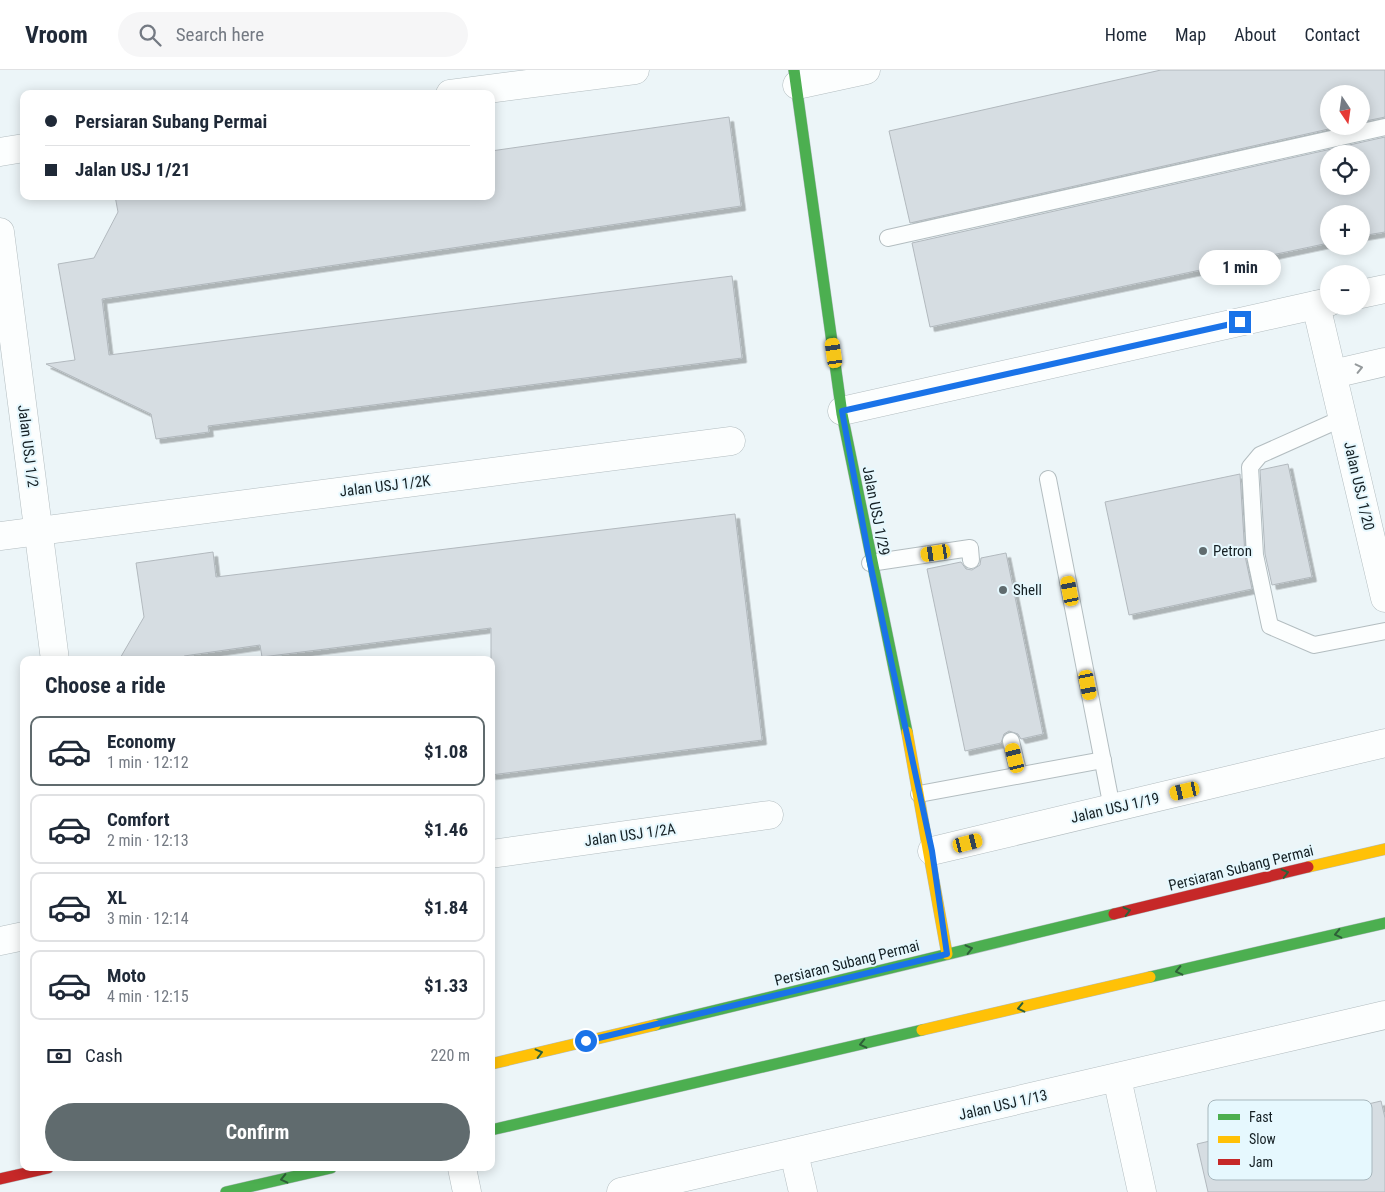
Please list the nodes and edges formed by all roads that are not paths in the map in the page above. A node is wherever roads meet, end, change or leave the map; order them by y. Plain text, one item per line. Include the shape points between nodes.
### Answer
1 (635, 70) edge
2 (866, 70) edge
3 (796, 78) edge
4 (481, 90) edge
5 (1385, 127) edge
6 (20, 149) edge
7 (0, 152) edge
8 (0, 232) edge
9 (888, 238) dead end
10 (1385, 289) edge
11 (1370, 292) edge
12 (1320, 304) edge
13 (1325, 315) edge
14 (1385, 362) edge
15 (1333, 374) junction
16 (842, 411) junction
17 (1343, 418) junction
18 (731, 441) dead end
19 (1048, 479) dead end
20 (39, 531) junction
21 (0, 536) edge
22 (971, 560) dead end
23 (870, 563) junction
24 (1381, 565) edge
25 (1385, 598) edge
26 (1385, 631) edge
27 (55, 656) edge
28 (1011, 741) dead end
29 (1385, 743) edge
30 (1102, 760) junction
31 (1020, 775) junction
32 (919, 794) junction
33 (1112, 808) junction
34 (769, 816) dead end
35 (1385, 848) edge
36 (932, 851) junction
37 (495, 853) edge
38 (1385, 923) edge
39 (20, 937) edge
40 (0, 941) edge
41 (947, 954) junction
42 (1385, 1015) edge
43 (495, 1063) edge
44 (1117, 1078) junction
45 (495, 1129) edge
46 (794, 1153) junction
47 (35, 1171) edge
48 (318, 1171) edge
49 (463, 1171) edge
50 (0, 1179) edge
51 (226, 1192) edge
52 (467, 1192) edge
53 (621, 1192) edge
54 (804, 1192) edge
55 (1142, 1192) edge

1 - 4 street
2 - 3 street
3 - 16 main road, Jalan USJ 1/29
5 - 9 lane
6 - 7 street
8 - 20 street, Jalan USJ 1/2
10 - 11 street
12 - 16 street
13 - 15 street, Jalan USJ 1/20
15 -> 14 street
15 - 17 street, Jalan USJ 1/20
16 - 23 main road, Jalan USJ 1/29
17 - 24 street, Jalan USJ 1/20
17 - 26 lane via 1260,455 1250,467 1255,555 1270,626 1314,645
18 - 20 street, Jalan USJ 1/2K
19 - 30 lane
20 - 21 street, Jalan USJ 1/2K
20 - 27 street, Jalan USJ 1/2
22 - 23 lane via 970,548
23 - 32 main road, Jalan USJ 1/29
24 - 25 street, Jalan USJ 1/20
28 - 31 lane
29 - 33 street, Jalan USJ 1/19
30 - 31 lane
30 - 33 lane
31 - 32 lane
32 - 36 main road, Jalan USJ 1/29
33 - 36 street, Jalan USJ 1/19
34 - 37 street, Jalan USJ 1/2A
41 -> 35 main road, Persiaran Subang Permai
36 - 41 main road, Jalan USJ 1/29
38 -> 45 main road
39 - 40 street
43 -> 41 main road, Persiaran Subang Permai
42 - 44 street, Jalan USJ 1/13
44 - 46 street, Jalan USJ 1/13
44 - 55 street
46 - 53 street, Jalan USJ 1/13
46 - 54 street
47 - 50 main road
48 -> 51 main road
49 - 52 street

